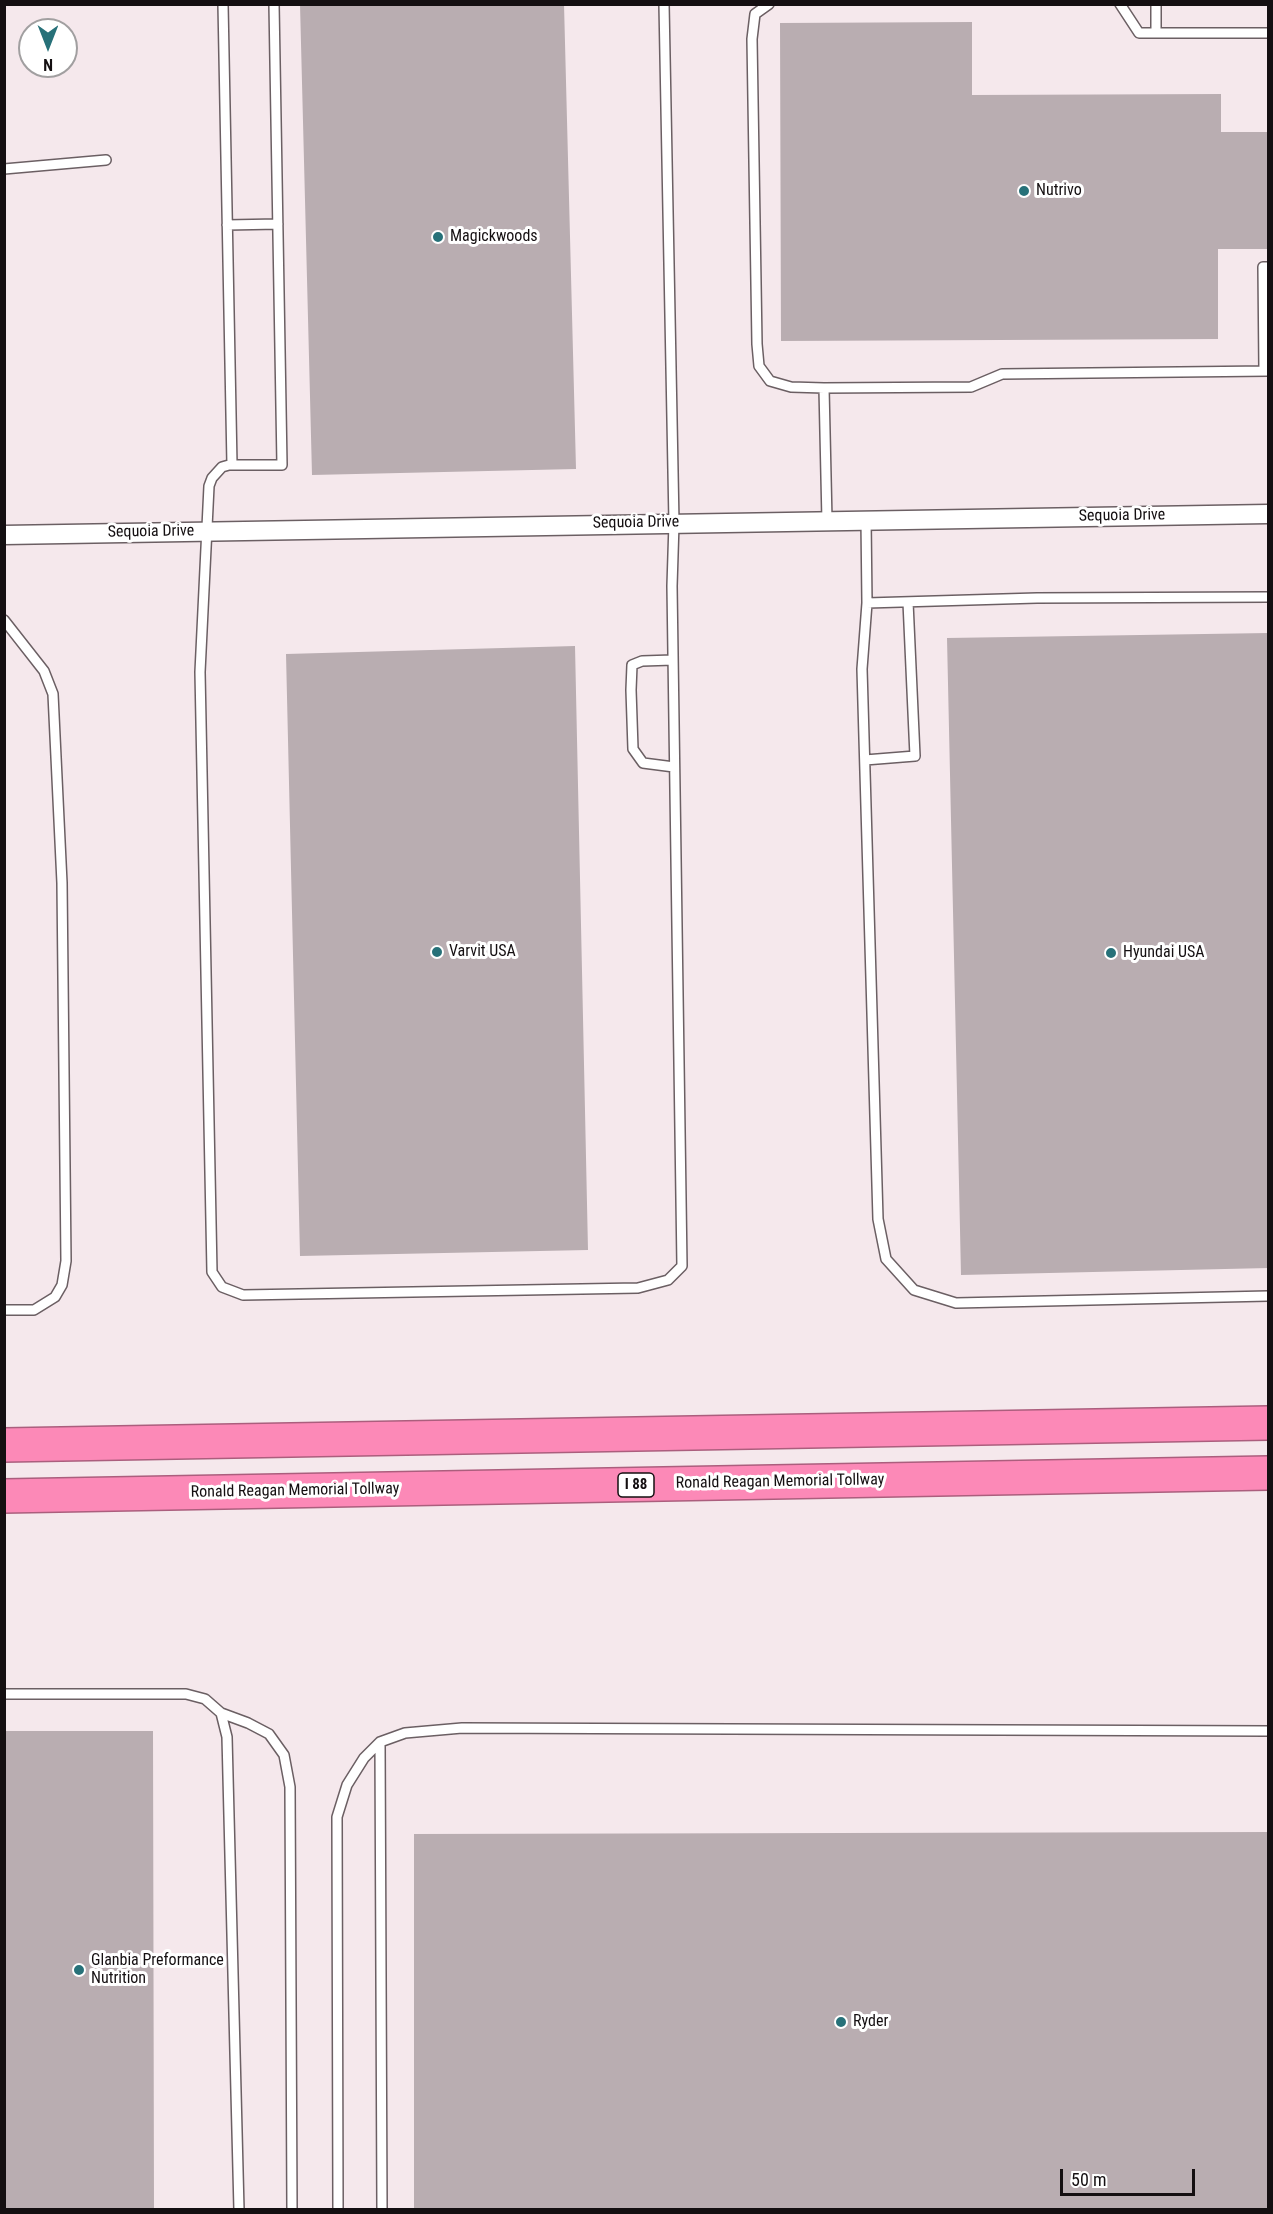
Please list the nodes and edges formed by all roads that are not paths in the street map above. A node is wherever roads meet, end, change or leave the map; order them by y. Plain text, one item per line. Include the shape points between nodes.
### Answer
1 (223, 4) edge
2 (274, 4) edge
3 (664, 4) edge
4 (769, 4) edge
5 (1120, 4) edge
6 (1156, 4) edge
7 (1156, 33) junction
8 (1269, 33) edge
9 (106, 160) dead end
10 (4, 169) edge
11 (278, 224) junction
12 (227, 225) junction
13 (1269, 267) edge
14 (1266, 371) edge
15 (824, 388) junction
16 (232, 465) junction
17 (1269, 514) edge
18 (827, 520) junction
19 (866, 520) junction
20 (674, 523) junction
21 (208, 531) junction
22 (4, 535) edge
23 (1269, 597) edge
24 (908, 602) junction
25 (867, 603) junction
26 (4, 620) edge
27 (673, 660) junction
28 (865, 760) junction
29 (674, 767) junction
30 (1269, 1296) edge
31 (4, 1310) edge
32 (1269, 1423) edge
33 (4, 1445) edge
34 (1269, 1473) edge
35 (4, 1496) edge
36 (4, 1694) edge
37 (221, 1713) junction
38 (1269, 1731) edge
39 (380, 1742) junction
40 (239, 2210) edge
41 (292, 2210) edge
42 (338, 2210) edge
43 (382, 2210) edge

1 - 12 lane
2 - 11 lane
3 - 20 lane
4 - 15 lane via 755,14 752,39 759,366 770,381 792,387
5 - 7 lane via 1139,33
6 - 7 lane
7 - 8 lane
9 - 10 lane
11 - 12 lane
11 - 16 lane via 282,465
12 - 16 lane
13 - 14 lane via 1263,267
14 - 15 lane via 1002,374 971,387
15 - 18 lane
16 - 21 lane via 222,467 209,486
17 - 19 street, Sequoia Drive
18 - 19 street, Sequoia Drive
18 - 20 street, Sequoia Drive
19 - 25 lane
20 - 21 street, Sequoia Drive
20 - 27 lane
21 - 22 street, Sequoia Drive
21 - 29 lane via 200,672 202,808 212,1272 222,1287 243,1295 638,1288 668,1280 682,1266
23 - 24 lane
24 - 25 lane
24 - 28 lane via 915,756
25 - 28 lane via 862,669
26 - 31 lane via 44,671 53,694 62,883 66,1261 62,1285 55,1297 34,1310
27 - 29 lane
27 - 29 lane via 632,665 631,690 633,749 643,764
28 - 30 lane via 878,1219 886,1259 914,1290 956,1303
32 - 33 highway
34 - 35 highway, Ronald Reagan Memorial Tollway / I 88
36 - 37 lane via 186,1694 204,1699
37 - 40 lane via 227,1737
37 - 41 lane via 269,1734 284,1755 290,1787
38 - 39 lane via 462,1728 405,1733
39 - 42 lane via 346,1785 337,1817
39 - 43 lane

